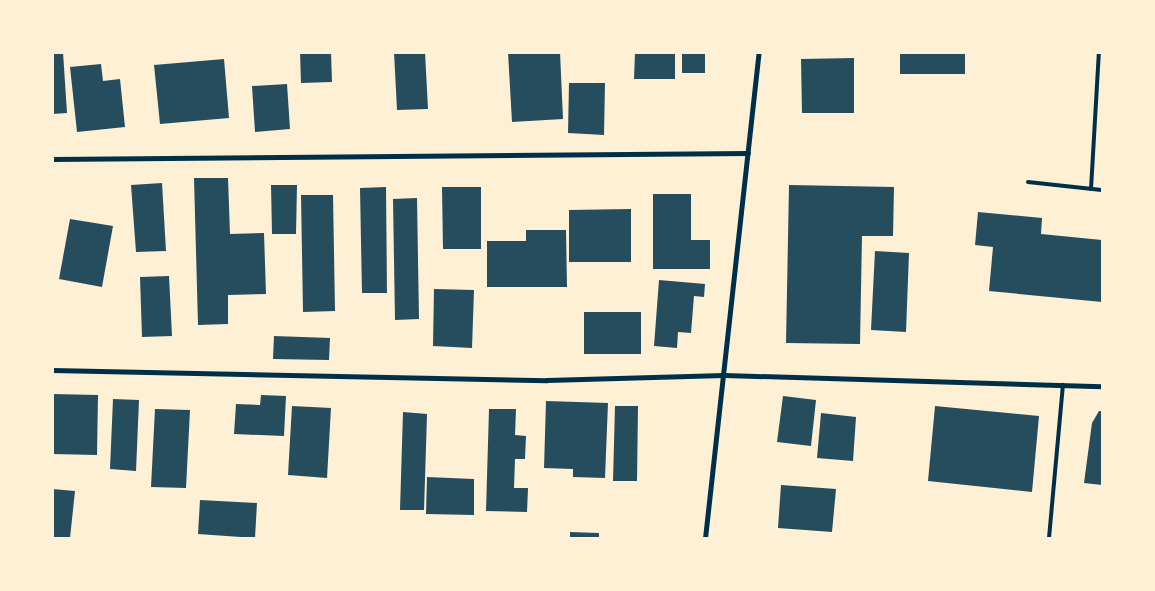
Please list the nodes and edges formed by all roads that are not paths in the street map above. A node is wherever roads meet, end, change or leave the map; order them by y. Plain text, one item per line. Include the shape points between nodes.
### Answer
1 (759, 52) edge
2 (1100, 52) edge
3 (748, 153) junction
4 (52, 159) edge
5 (1028, 182) dead end
6 (1091, 189) junction
7 (1102, 190) edge
8 (52, 370) edge
9 (724, 375) junction
10 (1063, 385) junction
11 (1102, 386) edge
12 (705, 538) edge
13 (1049, 538) edge

1 - 3 street
2 - 6 lane
3 - 4 street
3 - 9 street
5 - 6 lane
6 - 7 lane
8 - 9 street via 547,380
9 - 10 street
9 - 12 street
10 - 11 street
10 - 13 lane

